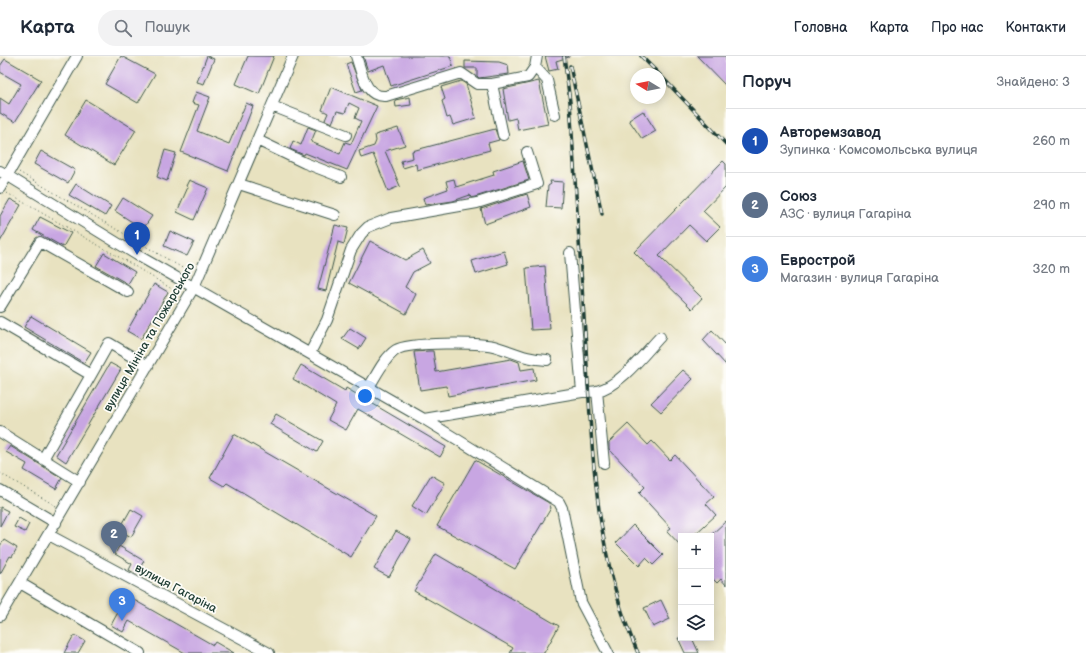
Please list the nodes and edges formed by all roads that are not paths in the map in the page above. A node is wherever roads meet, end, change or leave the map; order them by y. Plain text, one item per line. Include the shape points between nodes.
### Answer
1 (77, 56) edge
2 (293, 56) edge
3 (356, 56) edge
4 (537, 56) edge
5 (536, 67) junction
6 (492, 84) junction
7 (272, 106) junction
8 (555, 115) dead end
9 (346, 135) dead end
10 (503, 135) dead end
11 (257, 140) junction
12 (527, 152) dead end
13 (6, 171) edge
14 (341, 177) dead end
15 (239, 184) junction
16 (3, 190) edge
17 (335, 215) dead end
18 (570, 253) dead end
19 (194, 287) junction
20 (128, 292) dead end
21 (0, 308) edge
22 (0, 322) edge
23 (660, 337) dead end
24 (310, 353) junction
25 (547, 360) dead end
26 (148, 366) junction
27 (91, 375) junction
28 (369, 387) junction
29 (582, 392) junction
30 (597, 392) junction
31 (424, 418) junction
32 (0, 432) edge
33 (43, 459) junction
34 (604, 463) dead end
35 (80, 482) junction
36 (0, 490) edge
37 (56, 523) junction
38 (49, 535) junction
39 (20, 583) junction
40 (0, 616) edge
41 (140, 653) edge
42 (269, 653) edge
43 (608, 653) edge

1 - 13 street
2 - 7 street, вулиця Мініна та Пожарського
3 - 6 street via 368,88 378,97 461,73 477,84
4 - 5 street
5 - 6 street via 528,77
5 - 8 street via 547,80
6 - 10 street
7 - 9 street
7 - 11 street, вулиця Мініна та Пожарського
11 - 14 street
11 - 15 street, вулиця Мініна та Пожарського
12 - 24 street via 537,184 468,206 383,220 364,231 351,250 327,320
13 - 16 street
13 - 19 street
15 - 17 street
15 - 19 street, вулиця Мініна та Пожарського
18 - 29 street
19 - 24 street
19 - 26 street, вулиця Мініна та Пожарського
20 - 21 street via 40,242
22 - 27 street
23 - 30 street via 624,375
24 - 28 street
25 - 28 street via 531,359 496,347 477,344 407,345 394,351
26 - 27 street via 109,343
26 - 35 street, вулиця Мініна та Пожарського
27 - 33 street
28 - 31 street
29 - 30 street
29 - 31 street
30 - 34 street
31 - 43 street via 559,502 581,602
32 - 33 street
33 - 35 street
35 - 37 street, вулиця Мініна та Пожарського
36 - 37 street
37 - 38 street, вулиця Мініна та Пожарського
38 - 39 street, вулиця Мініна та Пожарського
38 - 42 street, вулиця Гагаріна
39 - 40 street, вулиця Мініна та Пожарського
39 - 41 street

